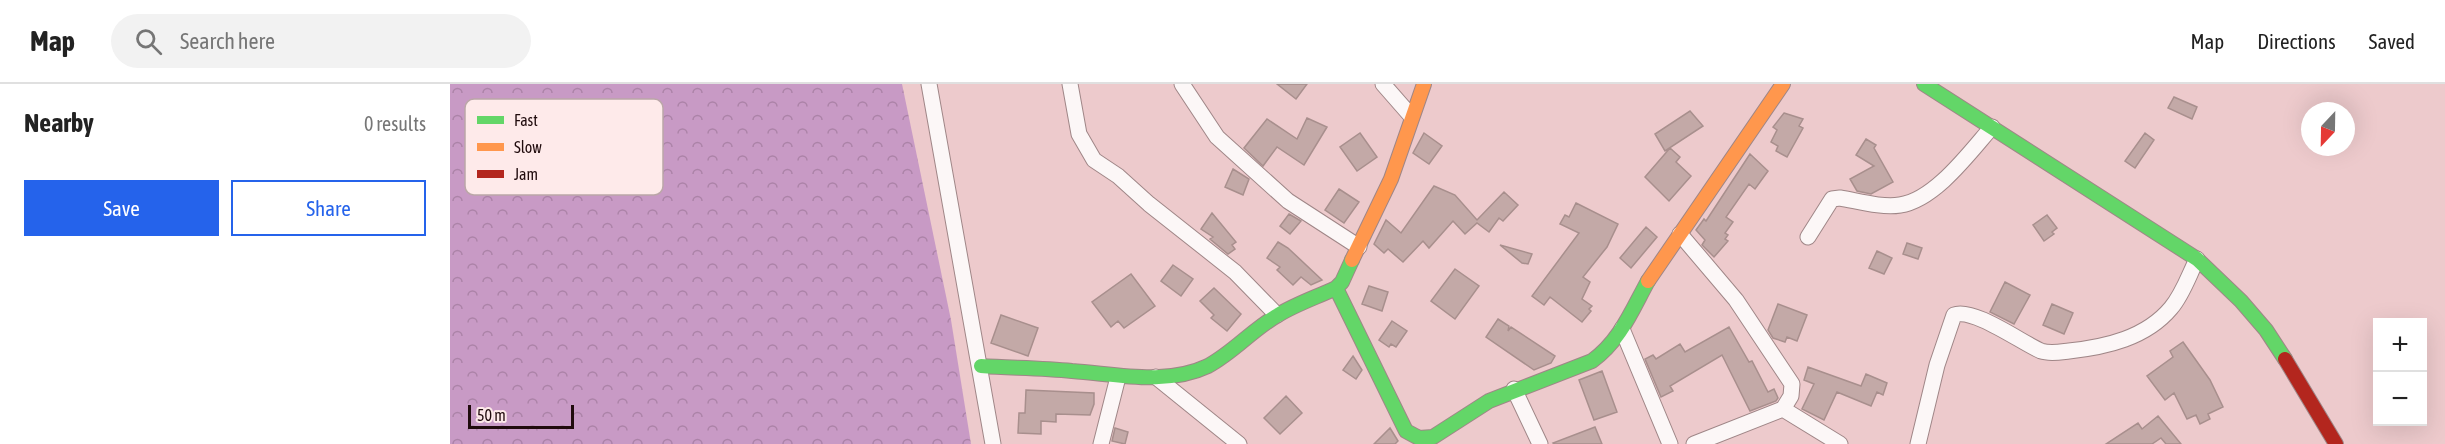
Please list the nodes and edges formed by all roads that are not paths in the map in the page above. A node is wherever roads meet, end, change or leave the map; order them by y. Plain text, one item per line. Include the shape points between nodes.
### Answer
1 (929, 84) edge
2 (1070, 84) edge
3 (1182, 84) edge
4 (1383, 84) edge
5 (1424, 84) edge
6 (1924, 84) edge
7 (1778, 86) edge
8 (1411, 116) junction
9 (1992, 127) junction
10 (1680, 234) junction
11 (1808, 237) dead end
12 (1359, 247) junction
13 (2197, 259) junction
14 (1336, 288) junction
15 (1277, 315) junction
16 (1622, 329) junction
17 (981, 366) junction
18 (1118, 377) junction
19 (1156, 377) junction
20 (1514, 389) junction
21 (1784, 409) junction
22 (1535, 441) edge
23 (993, 444) edge
24 (1101, 444) edge
25 (1239, 444) edge
26 (1670, 444) edge
27 (1694, 444) edge
28 (1840, 444) edge
29 (1918, 444) edge
30 (2336, 444) edge

1 - 17 street
2 - 15 street via 1079,134 1094,160 1235,272
3 - 12 street via 1225,145 1288,201
4 - 8 street
5 - 8 street
6 - 9 street
7 - 10 street
8 - 12 street via 1391,179
9 - 11 street via 1948,176 1924,195 1898,206 1832,199
9 - 13 street
10 - 16 street via 1652,274
10 - 21 street via 1736,300 1792,384
12 - 14 street
13 - 29 street via 2171,308 2152,325 2118,343 2047,352 1964,313 1954,315
13 - 30 street via 2266,330
14 - 15 street
14 - 20 street via 1394,411 1409,434 1433,438
15 - 19 street via 1260,332 1207,366
16 - 20 street via 1592,361
16 - 26 street
17 - 18 street
17 - 23 street
18 - 19 street
18 - 24 street
19 - 25 street
20 - 22 street
21 - 27 street
21 - 28 street

